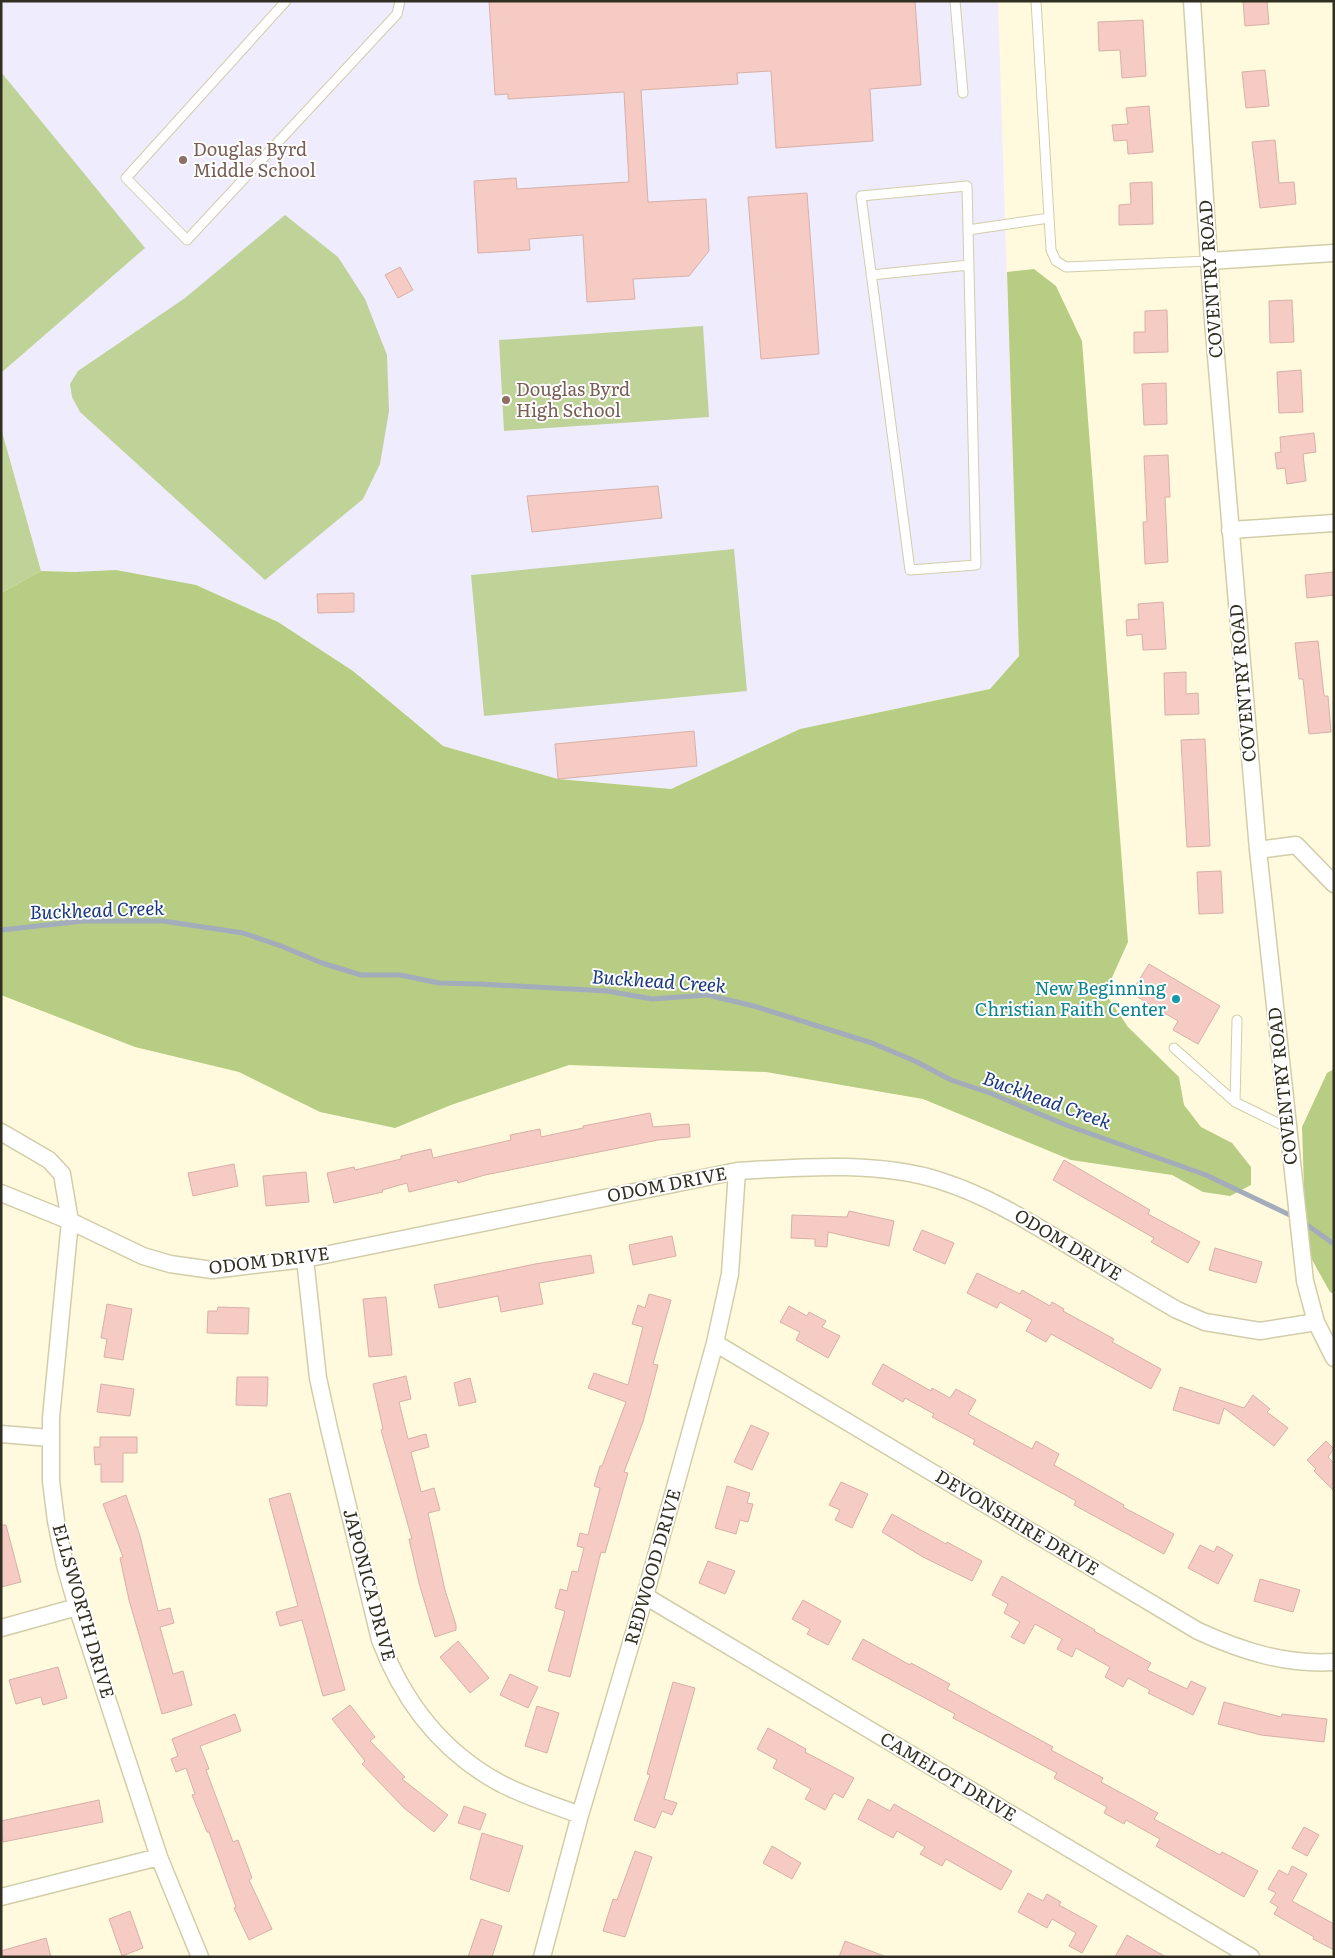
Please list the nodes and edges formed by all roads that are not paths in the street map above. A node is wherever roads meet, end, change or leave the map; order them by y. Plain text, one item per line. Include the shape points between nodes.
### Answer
1 (286, 1) edge
2 (400, 1) edge
3 (955, 1) edge
4 (1036, 1) edge
5 (1192, 1) edge
6 (962, 93) dead end
7 (1049, 218) junction
8 (968, 230) junction
9 (1334, 253) edge
10 (1209, 261) junction
11 (969, 265) junction
12 (871, 276) junction
13 (1334, 523) edge
14 (1230, 530) junction
15 (1258, 850) junction
16 (1334, 884) edge
17 (1237, 1020) dead end
18 (1174, 1048) dead end
19 (1235, 1102) junction
20 (1288, 1128) junction
21 (1, 1132) edge
22 (737, 1171) junction
23 (1, 1192) edge
24 (70, 1221) junction
25 (305, 1259) junction
26 (1316, 1322) junction
27 (714, 1344) junction
28 (1334, 1358) edge
29 (1, 1434) edge
30 (50, 1438) junction
31 (645, 1596) junction
32 (77, 1607) junction
33 (1, 1628) edge
34 (1334, 1662) edge
35 (580, 1815) junction
36 (159, 1858) junction
37 (1, 1897) edge
38 (200, 1957) edge
39 (542, 1957) edge
40 (1251, 1957) edge

1 - 2 lane via 126,178 187,240 398,14
3 - 6 lane
4 - 7 lane
5 - 10 street, COVENTRY ROAD
7 - 8 lane
7 - 10 lane via 1051,250 1056,261 1066,267
8 - 11 lane
8 - 12 lane via 967,186 861,196
9 - 10 street
10 - 14 street, COVENTRY ROAD
11 - 12 lane
11 - 12 lane via 976,565 910,570
13 - 14 street
14 - 15 street, COVENTRY ROAD
15 - 16 street via 1296,845
15 - 20 street, COVENTRY ROAD
17 - 19 lane
18 - 19 lane
19 - 20 lane
20 - 26 street, COVENTRY ROAD via 1305,1281
21 - 24 street, ELLSWORTH DRIVE via 49,1160 62,1174
22 - 25 street, ODOM DRIVE
22 - 26 street, ODOM DRIVE via 801,1167 886,1170 940,1180 1011,1211 1177,1310 1205,1322 1260,1331
22 - 27 street, REDWOOD DRIVE via 730,1274
23 - 24 street, ODOM DRIVE
24 - 25 street, ODOM DRIVE via 143,1256 197,1269 227,1269
24 - 30 street, ELLSWORTH DRIVE
25 - 35 street, JAPONICA DRIVE via 318,1378 380,1640 393,1672 417,1712 457,1755 499,1783
26 - 28 street, COVENTRY ROAD
27 - 31 street, REDWOOD DRIVE
27 - 34 street, DEVONSHIRE DRIVE via 1198,1631 1232,1647 1260,1655 1289,1661
29 - 30 street
30 - 32 street, ELLSWORTH DRIVE via 56,1521
31 - 35 street, REDWOOD DRIVE
31 - 40 street, CAMELOT DRIVE
32 - 33 street
32 - 36 street, ELLSWORTH DRIVE
35 - 39 street, REDWOOD DRIVE
36 - 37 street
36 - 38 street, ELLSWORTH DRIVE

